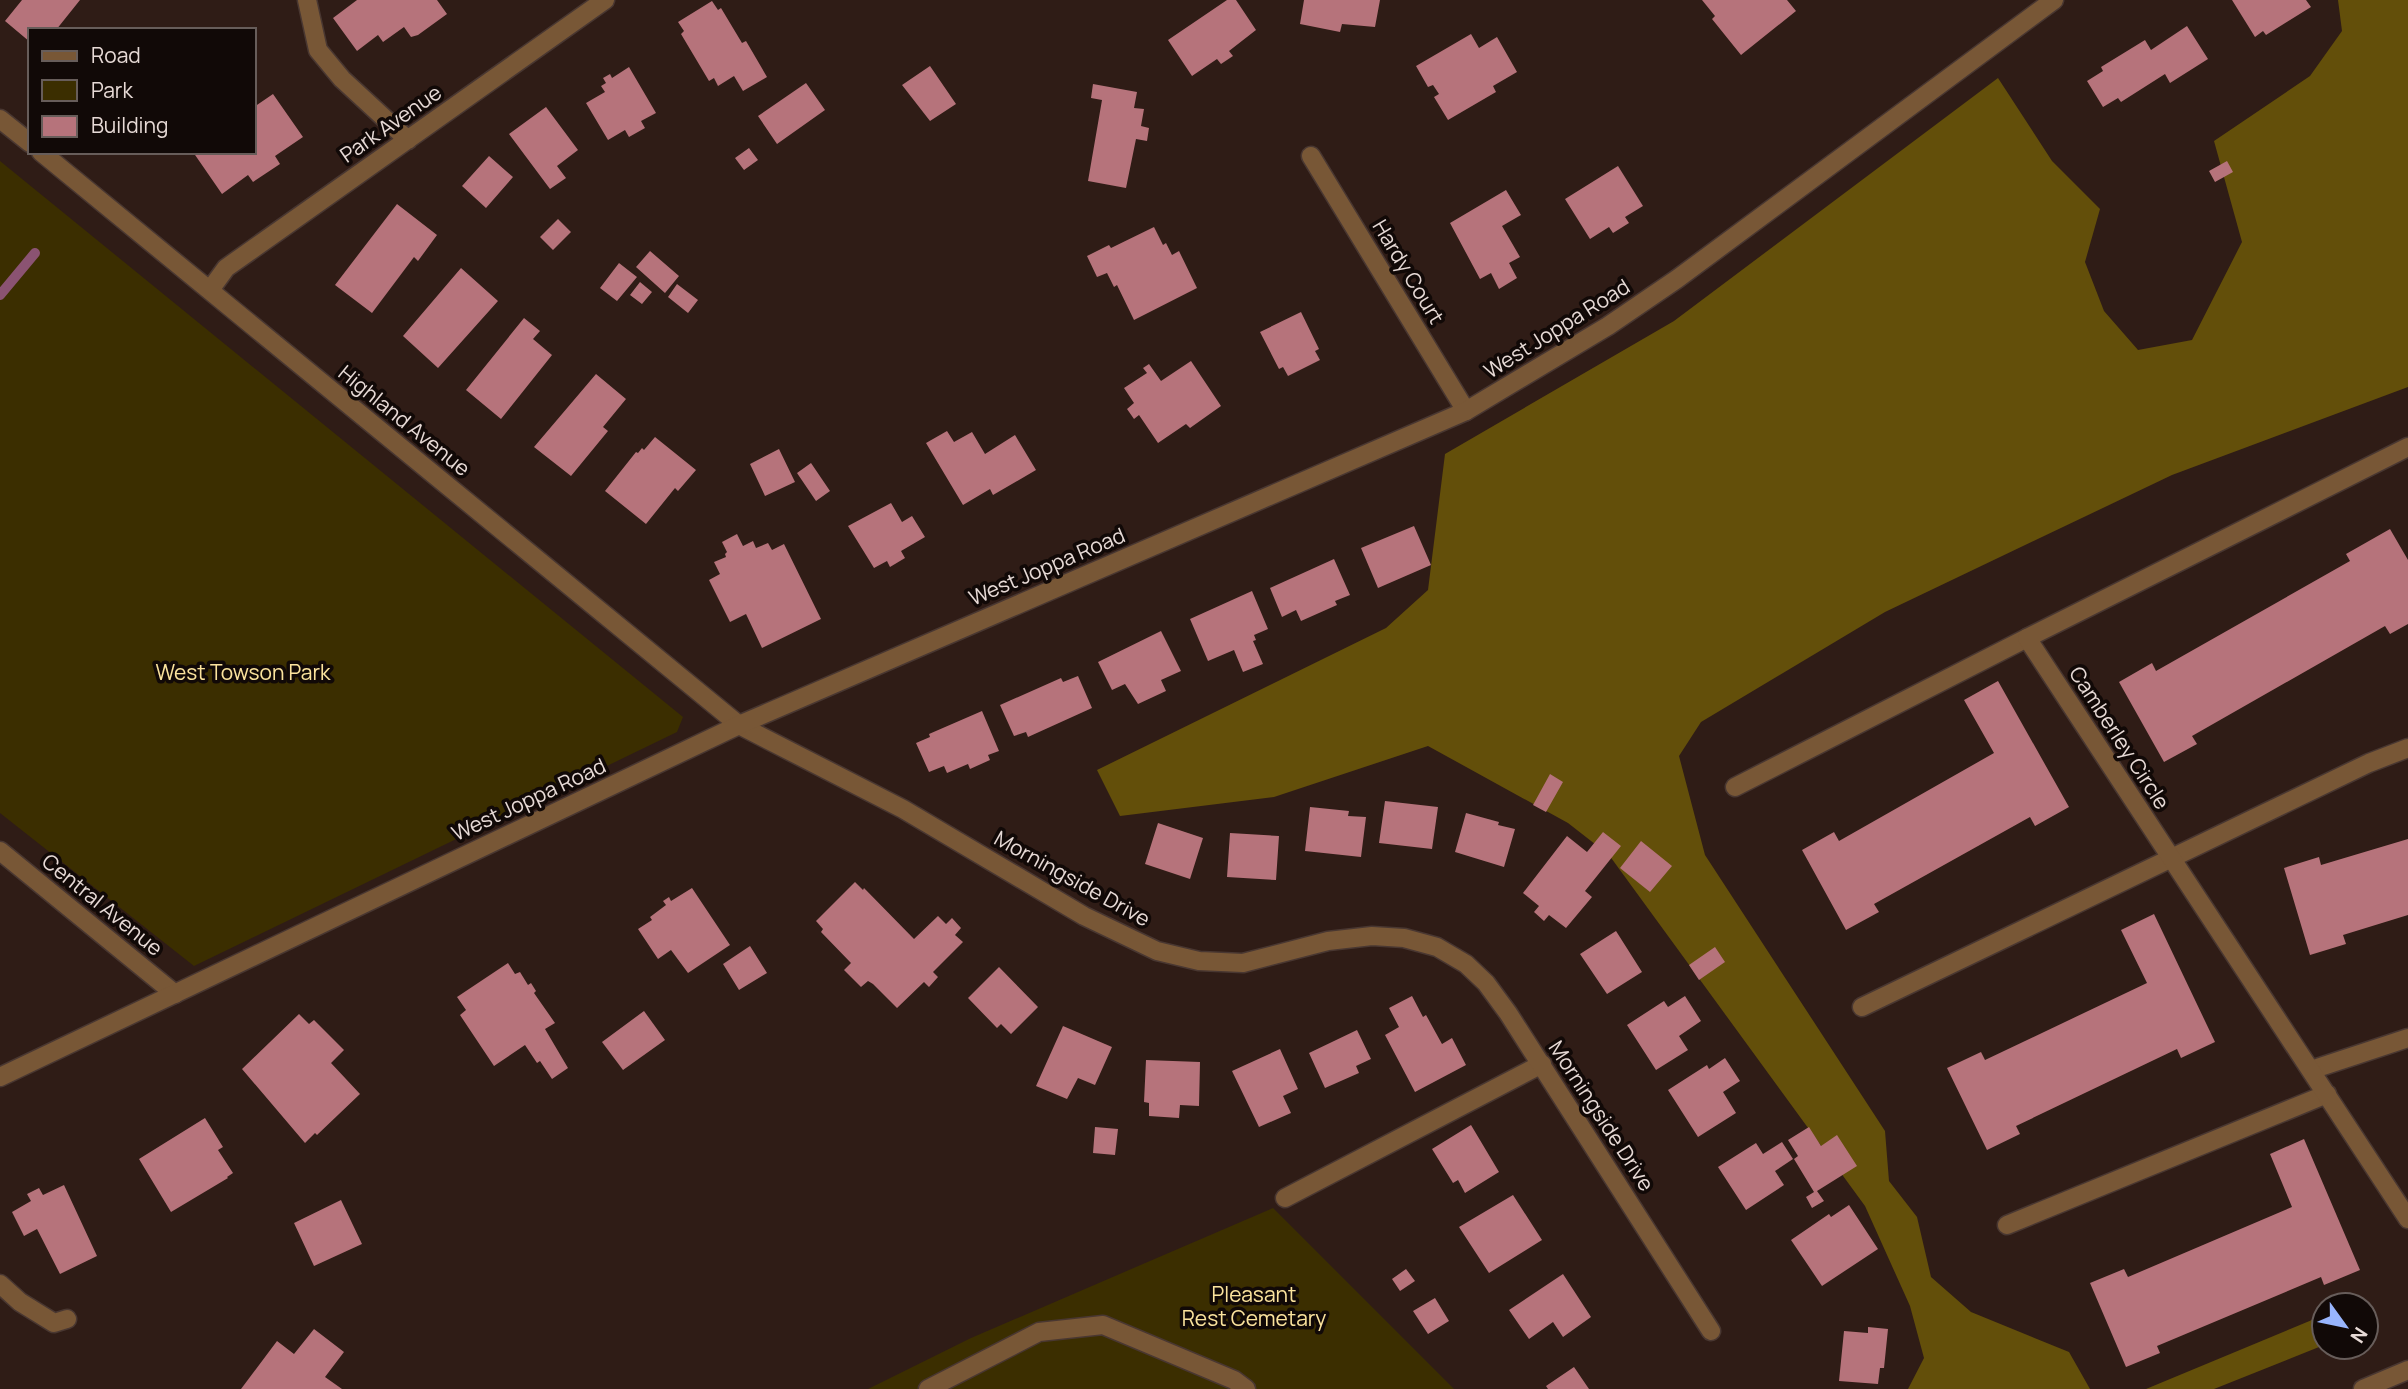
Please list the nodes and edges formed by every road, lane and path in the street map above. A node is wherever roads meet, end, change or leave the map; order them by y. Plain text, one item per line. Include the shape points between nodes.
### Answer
1 (307, 0) edge
2 (605, 0) edge
3 (2054, 0) edge
4 (0, 119) edge
5 (408, 140) junction
6 (28, 141) edge
7 (43, 154) edge
8 (1311, 156) dead end
9 (210, 290) junction
10 (1466, 411) junction
11 (2408, 447) edge
12 (2027, 638) junction
13 (739, 725) junction
14 (2408, 748) edge
15 (1735, 787) dead end
16 (0, 851) edge
17 (2172, 859) junction
18 (175, 994) junction
19 (1862, 1007) dead end
20 (2408, 1038) edge
21 (1542, 1064) junction
22 (2311, 1070) junction
23 (0, 1077) edge
24 (2327, 1094) junction
25 (1285, 1198) dead end
26 (2408, 1219) edge
27 (2007, 1225) dead end
28 (0, 1284) edge
29 (67, 1319) dead end
30 (1711, 1331) dead end
31 (2408, 1370) edge
32 (928, 1389) edge
33 (1246, 1389) edge
34 (2363, 1389) edge

1 - 5 street via 318,50 342,79
2 - 5 street, Park Avenue
3 - 10 street, West Joppa Road via 1677,279
4 - 6 street
5 - 9 street, Park Avenue via 226,268
7 - 9 street, Highland Avenue
8 - 10 street, Hardy Court
9 - 13 street, Highland Avenue
10 - 13 street, West Joppa Road
11 - 12 street
12 - 15 street
12 - 17 street, Camberley Circle
13 - 18 street, West Joppa Road
13 - 21 street, Morningside Drive via 903,809 1084,916 1157,951 1199,961 1243,963 1328,941 1372,936 1437,947 1486,983
14 - 17 street
16 - 18 street, Central Avenue
17 - 19 street
17 - 22 street, Camberley Circle
18 - 23 street, West Joppa Road
20 - 22 street
21 - 25 street
21 - 30 street, Morningside Drive
22 - 24 street, Camberley Circle
24 - 26 street, Camberley Circle
24 - 27 street
28 - 29 street via 54,1323
31 - 34 street
32 - 33 street via 1039,1332 1103,1325

